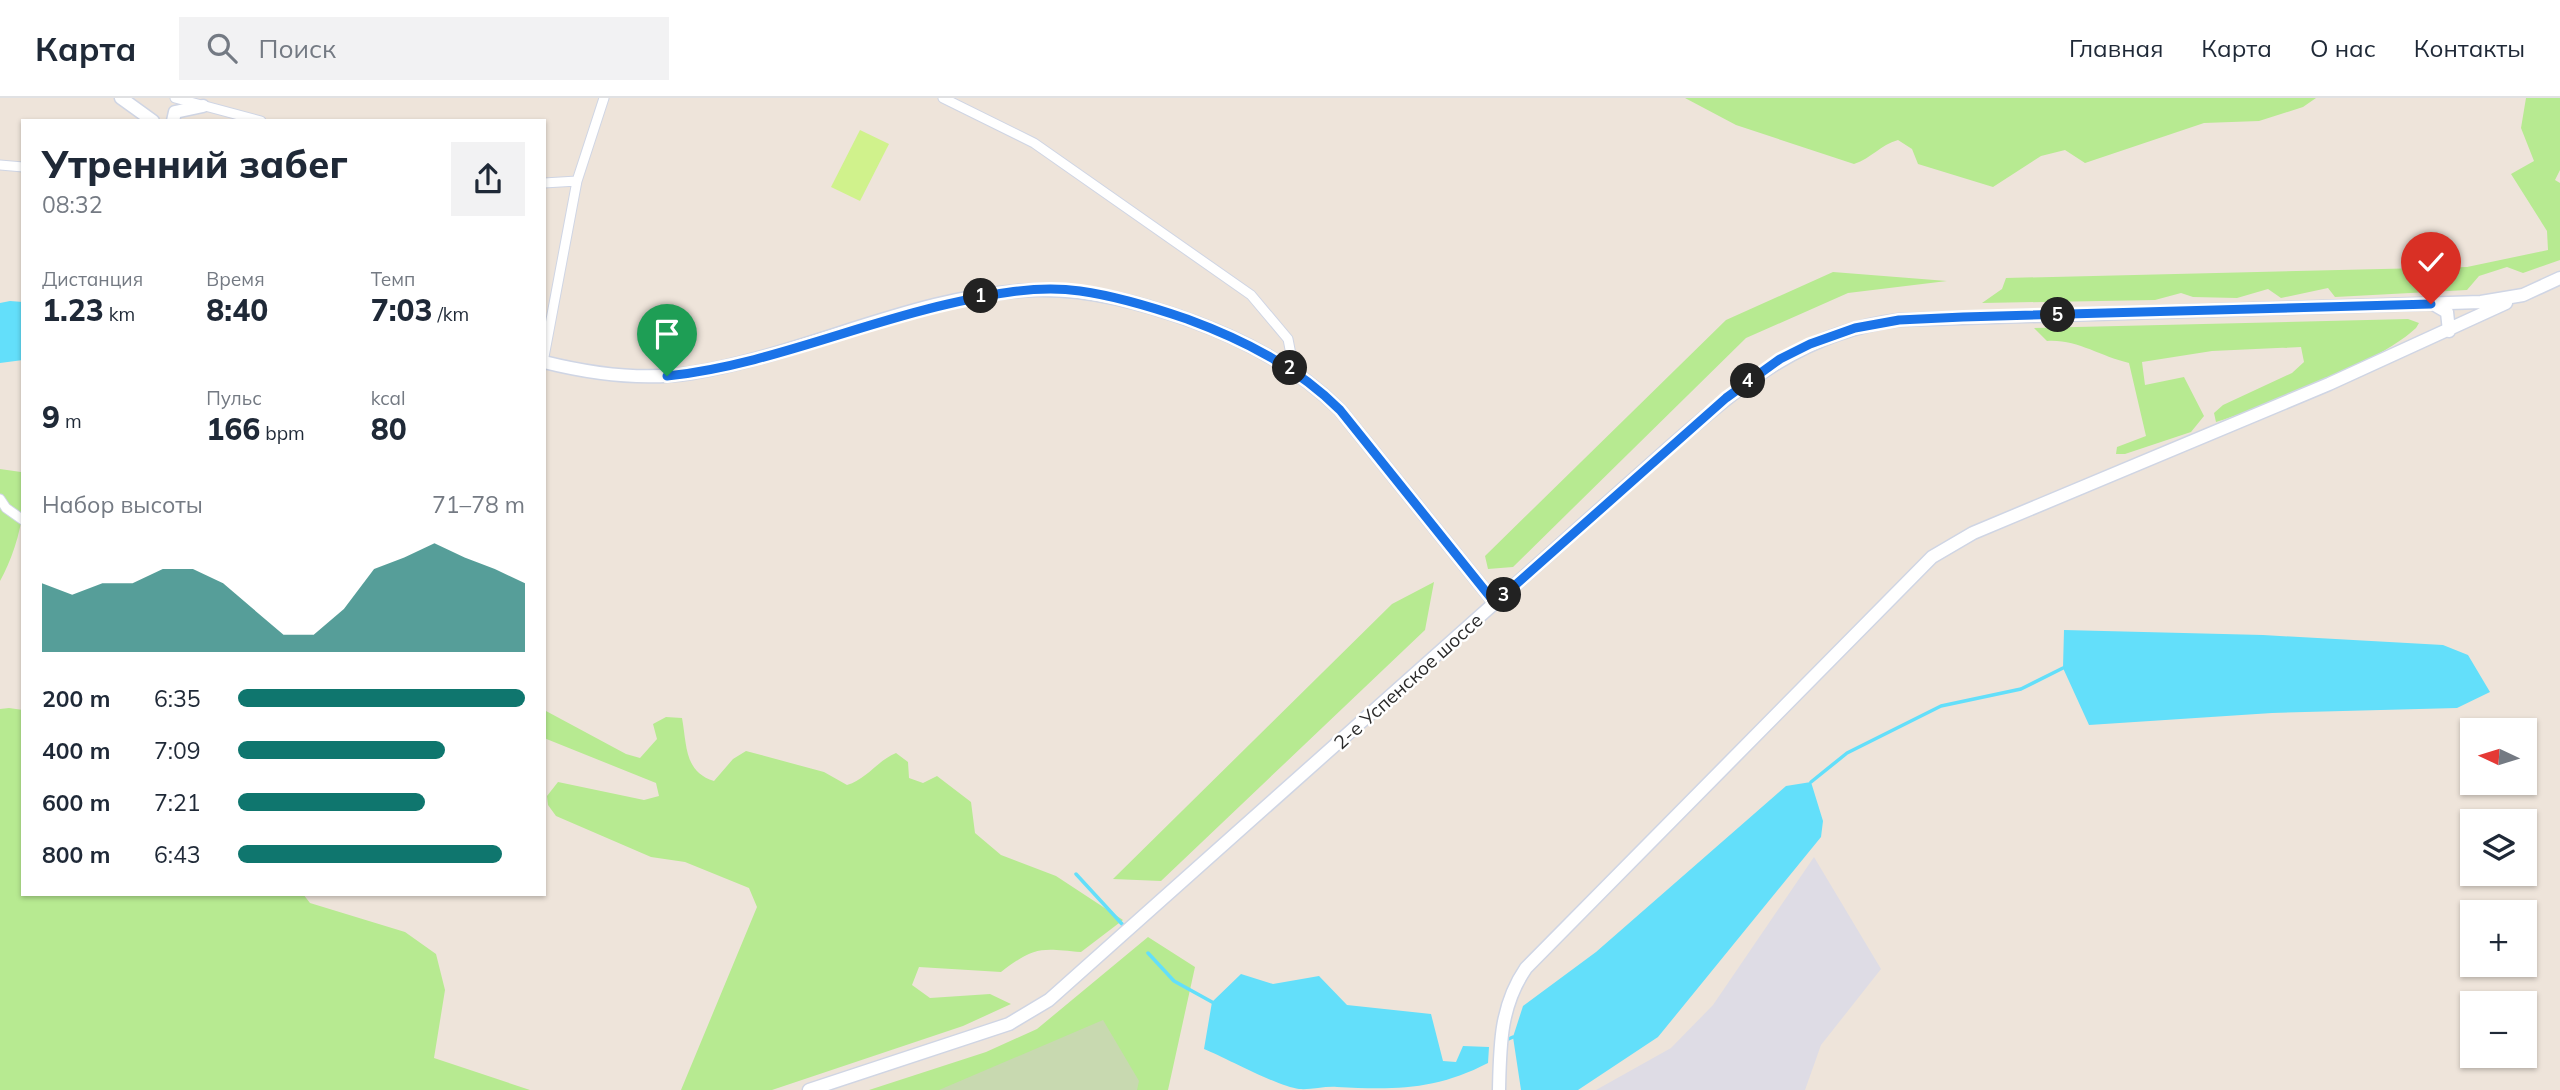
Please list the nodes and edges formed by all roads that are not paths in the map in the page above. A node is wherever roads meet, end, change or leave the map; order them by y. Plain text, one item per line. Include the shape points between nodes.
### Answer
1 (121, 98) edge
2 (175, 98) edge
3 (604, 98) edge
4 (943, 98) edge
5 (203, 106) junction
6 (150, 119) edge
7 (174, 119) edge
8 (253, 119) edge
9 (0, 164) edge
10 (21, 167) edge
11 (577, 181) junction
12 (546, 183) edge
13 (2560, 278) edge
14 (2523, 295) junction
15 (2431, 304) junction
16 (2449, 331) junction
17 (546, 346) edge
18 (546, 362) edge
19 (1294, 370) junction
20 (0, 499) edge
21 (21, 519) edge
22 (1495, 603) junction
23 (809, 1090) edge
24 (1499, 1090) edge

1 - 6 main road
2 - 5 street
3 - 11 street
4 - 19 street via 1034,143 1251,295 1289,339
5 - 7 main road via 184,108
5 - 8 street
9 - 10 street
11 - 12 street
11 - 17 street
13 - 14 main road, 2-е Успенское шоссе
14 - 15 main road, 2-е Успенское шоссе
14 - 16 main road
15 - 16 main road via 2447,312
15 - 22 main road, 2-е Успенское шоссе via 1963,317 1886,322 1841,332 1794,351 1744,384
16 - 24 main road via 2046,501 1932,557 1534,959 1513,989 1502,1024
18 - 19 main road via 633,376 691,373 973,298 1058,290 1117,298 1175,315 1215,329
19 - 22 main road via 1340,410
20 - 21 street
22 - 23 main road, 2-е Успенское шоссе via 1036,1009 1009,1024

